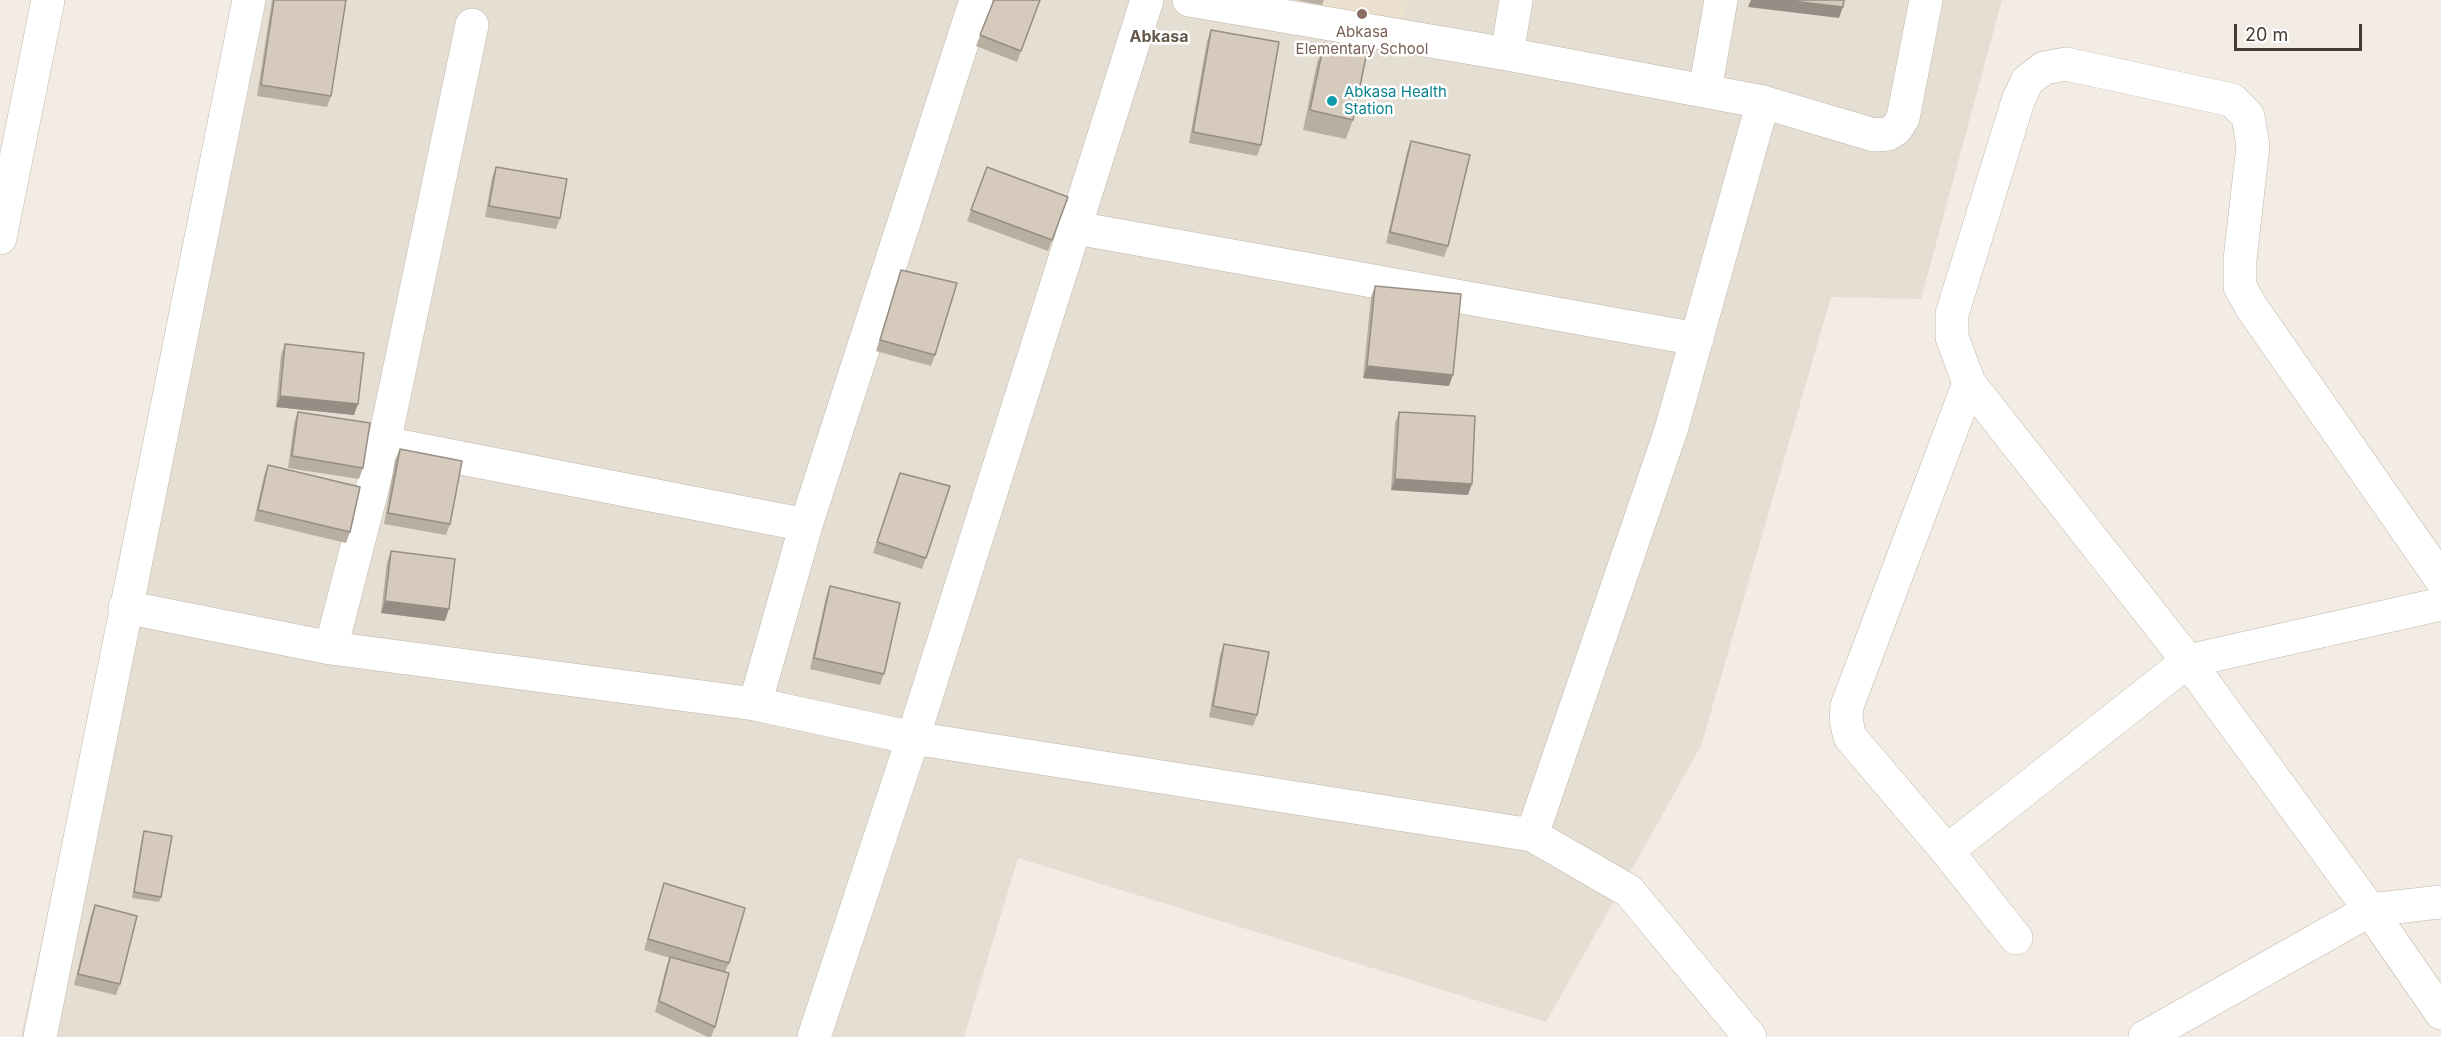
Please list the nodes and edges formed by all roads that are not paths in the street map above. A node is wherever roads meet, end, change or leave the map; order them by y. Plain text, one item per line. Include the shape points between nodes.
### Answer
1 (48, 0) edge
2 (249, 0) edge
3 (976, 0) edge
4 (1147, 0) edge
5 (1189, 0) edge
6 (1516, 0) edge
7 (1722, 0) edge
8 (1926, 0) edge
9 (472, 25) dead end
10 (1507, 54) junction
11 (1705, 91) junction
12 (1763, 102) junction
13 (1076, 228) junction
14 (0, 238) edge
15 (1697, 339) junction
16 (1969, 383) junction
17 (384, 443) junction
18 (807, 525) junction
19 (2441, 579) edge
20 (2441, 604) edge
21 (125, 607) junction
22 (331, 648) junction
23 (2188, 661) junction
24 (755, 704) junction
25 (913, 738) junction
26 (1532, 836) junction
27 (1947, 850) junction
28 (2441, 902) edge
29 (2370, 910) junction
30 (2016, 938) dead end
31 (2441, 1013) edge
32 (2156, 1035) edge
33 (40, 1037) edge
34 (814, 1037) edge
35 (1750, 1037) edge

1 - 14 street
2 - 21 street
3 - 18 street
4 - 13 street
5 - 10 street
6 - 10 street
7 - 11 street
8 - 12 street via 1903,118 1896,129 1874,135
9 - 17 street
10 - 11 street
11 - 12 street
12 - 15 street
13 - 15 street
13 - 25 street
15 - 26 street via 1671,430
16 - 19 street via 1952,337 1952,314 2027,81 2044,68 2066,64 2232,100 2248,116 2253,147 2240,287
16 - 23 street
16 - 27 street via 1846,720 1850,737
17 - 18 street
17 - 22 street
18 - 24 street
20 - 23 street
21 - 22 street
21 - 33 street
22 - 24 street
23 - 27 street
23 - 29 street
24 - 25 street
25 - 26 street
25 - 34 street
26 - 35 street via 1629,891
27 - 30 street
28 - 29 street
29 - 31 street
29 - 32 street

